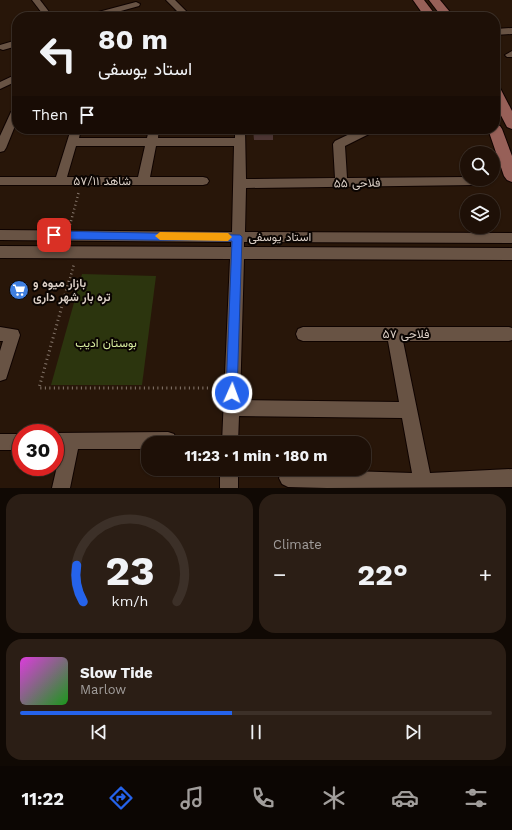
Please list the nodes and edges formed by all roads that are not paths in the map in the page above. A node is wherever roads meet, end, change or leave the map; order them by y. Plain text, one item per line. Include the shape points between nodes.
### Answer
1 (36, 0) edge
2 (170, 0) edge
3 (418, 0) edge
4 (434, 0) edge
5 (136, 4) dead end
6 (46, 12) edge
7 (108, 12) edge
8 (183, 12) edge
9 (427, 12) edge
10 (444, 12) edge
11 (512, 31) edge
12 (500, 32) edge
13 (12, 44) edge
14 (3, 47) dead end
15 (500, 101) edge
16 (12, 120) edge
17 (512, 124) edge
18 (74, 134) edge
19 (153, 134) edge
20 (240, 134) edge
21 (359, 134) edge
22 (497, 134) edge
23 (1, 142) edge
24 (72, 142) junction
25 (151, 142) junction
26 (240, 142) junction
27 (512, 176) edge
28 (0, 181) edge
29 (60, 181) junction
30 (143, 181) junction
31 (203, 181) dead end
32 (460, 181) edge
33 (341, 183) junction
34 (240, 184) junction
35 (0, 235) edge
36 (237, 237) junction
37 (512, 238) edge
38 (0, 252) edge
39 (236, 253) junction
40 (512, 254) edge
41 (7, 334) edge
42 (303, 334) dead end
43 (394, 334) junction
44 (509, 334) dead end
45 (0, 373) edge
46 (231, 408) junction
47 (409, 410) junction
48 (230, 436) edge
49 (141, 440) edge
50 (64, 441) edge
51 (0, 442) edge
52 (12, 442) edge
53 (62, 476) edge
54 (229, 476) edge
55 (288, 478) dead end
56 (512, 478) edge
57 (423, 482) junction
58 (61, 488) edge
59 (228, 488) edge

1 - 6 street
2 - 8 street
3 - 9 main road
4 - 10 main road
5 - 7 street
11 - 12 street
13 - 14 street
15 - 17 main road
16 - 23 street
18 - 24 street
19 - 25 street
20 - 26 street
21 - 33 street via 339,144
22 - 27 main road
24 - 25 street
24 - 29 street
25 - 26 street
25 - 30 street
26 - 34 street
28 - 29 street, شاهد ۵۷/۱۱
29 - 30 street, شاهد ۵۷/۱۱
30 - 31 street, شاهد ۵۷/۱۱
32 - 33 street, فلاحی ۵۵
33 - 34 street, فلاحی ۵۵
34 - 36 street
35 - 36 street, استاد یوسفی
36 - 37 street, استاد یوسفی
36 - 39 street
38 - 39 street, استاد یوسفی
39 - 40 street, استاد یوسفی
39 - 46 street
41 - 45 street
42 - 43 street, فلاحی ۵۷
43 - 44 street, فلاحی ۵۷
43 - 47 street
46 - 47 street
46 - 48 street
47 - 57 street
49 - 50 street
51 - 52 street
53 - 58 street
54 - 59 street
55 - 57 street
56 - 57 street

